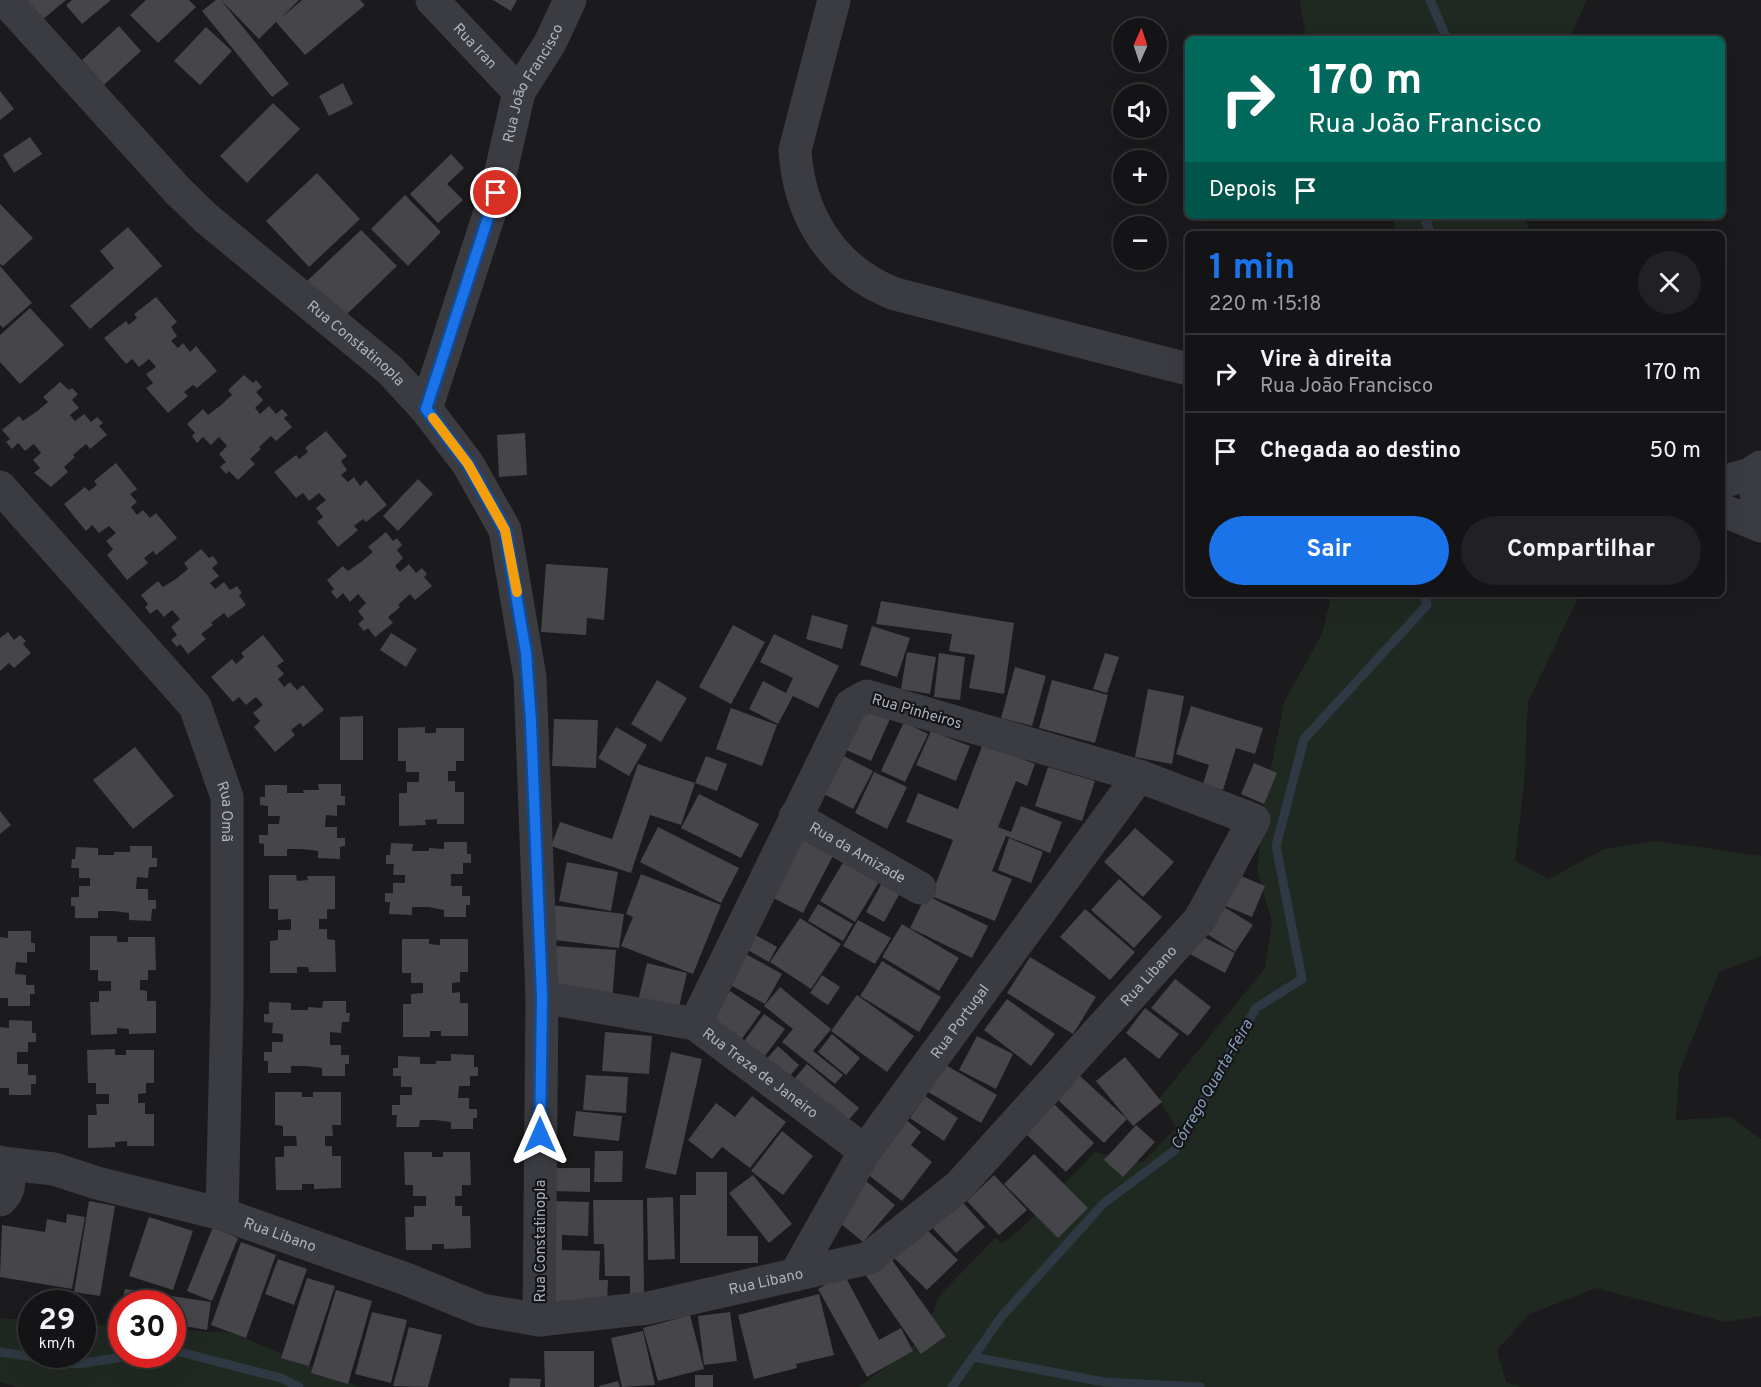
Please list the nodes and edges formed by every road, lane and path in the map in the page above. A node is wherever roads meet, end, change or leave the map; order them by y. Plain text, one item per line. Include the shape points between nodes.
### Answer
1 (4, 0) edge
2 (432, 0) edge
3 (570, 0) edge
4 (834, 0) edge
5 (519, 92) junction
6 (1185, 368) edge
7 (426, 409) junction
8 (1761, 467) edge
9 (1761, 473) edge
10 (1725, 481) edge
11 (0, 487) edge
12 (1725, 511) edge
13 (1761, 515) edge
14 (1761, 526) edge
15 (1140, 776) junction
16 (795, 817) junction
17 (1254, 820) joint
18 (920, 888) dead end
19 (542, 997) junction
20 (695, 1024) junction
21 (865, 1151) junction
22 (3, 1186) edge
23 (222, 1214) junction
24 (795, 1275) junction
25 (539, 1320) junction

1 - 7 street, Rua Constatinopla via 178,191 390,370
2 - 5 street, Rua Iran
3 - 5 street, Rua João Francisco via 550,43
4 - 6 street via 795,150 804,203 820,234 844,262 873,285 895,294
5 - 7 street, Rua João Francisco via 496,193
7 - 19 street, Rua Constatinopla via 468,464 505,530 530,676
8 - 10 street
9 - 13 street via 1756,485
11 - 23 street, Rua Omã via 195,706 227,797
12 - 14 street
15 - 16 street, Rua Pinheiros via 867,696 851,705
15 - 17 street, Rua Pinheiros
15 - 21 street, Rua Portugal
16 - 18 street, Rua da Amizade
16 - 20 street, Rua Pinheiros
17 - 24 street, Rua Libano via 1200,919 959,1186 869,1258
19 - 20 street, Rua Treze de Janeiro
19 - 25 street, Rua Constatinopla
20 - 21 street, Rua Treze de Janeiro
21 - 24 street, Rua Portugal
22 - 23 street, Rua Libano via 97,1183
23 - 25 street, Rua Libano via 482,1310
24 - 25 street, Rua Libano via 648,1308

